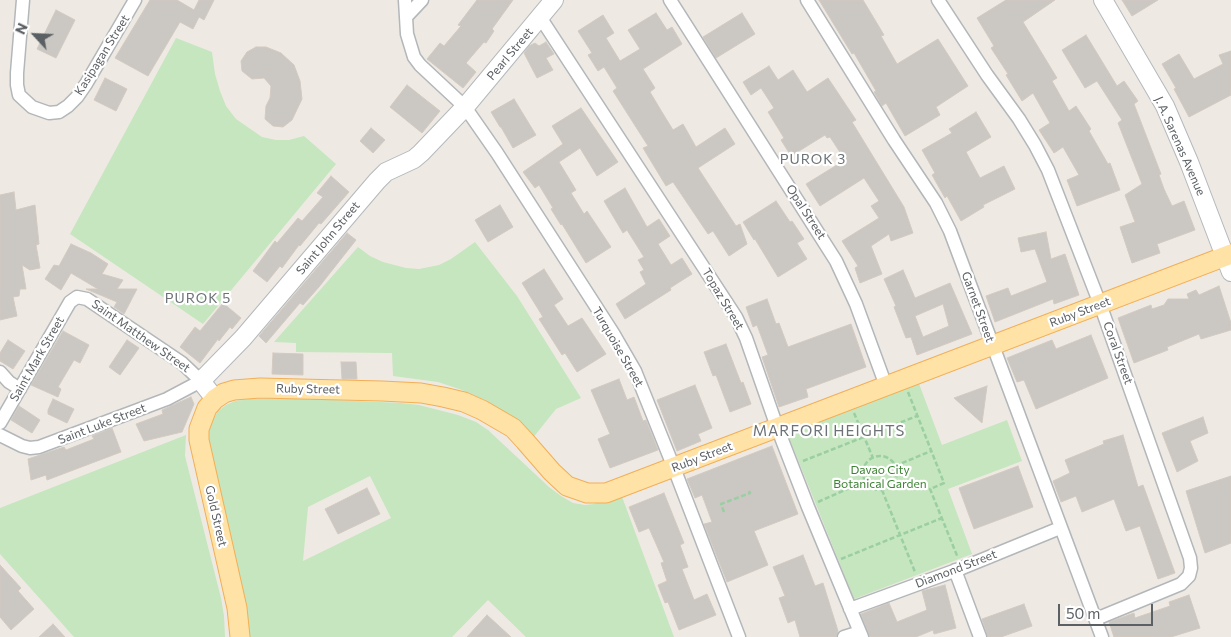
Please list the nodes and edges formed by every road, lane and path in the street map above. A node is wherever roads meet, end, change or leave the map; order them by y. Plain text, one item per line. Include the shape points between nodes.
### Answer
1 (23, 0) edge
2 (135, 0) edge
3 (405, 0) edge
4 (422, 0) edge
5 (554, 0) edge
6 (670, 0) edge
7 (807, 0) edge
8 (938, 0) edge
9 (1103, 0) edge
10 (406, 17) junction
11 (540, 17) junction
12 (465, 107) junction
13 (1229, 261) edge
14 (78, 297) joint
15 (1100, 304) junction
16 (992, 345) junction
17 (0, 372) edge
18 (201, 381) junction
19 (894, 382) junction
20 (20, 389) junction
21 (215, 399) junction
22 (848, 400) junction
23 (917, 416) junction
24 (0, 423) edge
25 (777, 427) junction
26 (0, 435) edge
27 (864, 436) junction
28 (931, 451) junction
29 (873, 458) junction
30 (792, 465) junction
31 (895, 466) junction
32 (674, 468) junction
33 (865, 481) junction
34 (882, 490) junction
35 (749, 491) dead end
36 (808, 507) junction
37 (724, 512) dead end
38 (942, 518) junction
39 (1060, 528) junction
40 (900, 535) junction
41 (832, 563) junction
42 (958, 569) junction
43 (920, 583) junction
44 (850, 609) junction
45 (1096, 619) junction
46 (861, 635) edge
47 (240, 637) edge
48 (739, 637) edge
49 (844, 637) edge
50 (980, 637) edge
51 (1102, 637) edge

1 - 2 street, Kasipagan Street via 16,85 19,95 32,107 49,113 68,106 77,96
3 - 10 street, Turquoise Street
4 - 10 street
5 - 11 street, Pearl Street
6 - 19 street, Opal Street via 836,261
7 - 16 street, Garnet Street via 936,203 950,231
8 - 15 street, Coral Street via 1035,145
9 - 13 street, J. A. Sarenas Avenue via 1164,106
10 - 12 street, Turquoise Street via 414,56
11 - 12 street, Pearl Street
11 - 25 street, Topaz Street via 736,317
12 - 18 street, Saint John Street via 414,159 386,172 377,180 230,353
12 - 32 street, Turquoise Street via 626,356 644,390
13 - 15 main road, Ruby Street
14 - 18 street, Saint Matthew Street via 87,299 182,364
14 - 20 street, Saint Mark Street via 70,302
15 - 16 main road, Ruby Street
15 - 45 street, Coral Street via 1189,552 1191,568 1189,576 1181,584
16 - 19 main road, Ruby Street
16 - 39 street, Garnet Street
17 - 20 street
18 - 21 street
18 - 26 street, Saint Luke Street via 167,399 39,447 22,446
19 - 22 main road, Ruby Street
19 - 23 path
20 - 24 street, Saint Mark Street
21 - 32 main road, Ruby Street via 234,390 260,388 382,391 464,402 512,428 560,480 587,493 606,493
21 - 47 main road, Gold Street via 202,418 199,440 237,608
22 - 25 main road, Ruby Street
22 - 27 path
23 - 27 path
23 - 28 path
25 - 30 street, Topaz Street
25 - 32 main road, Ruby Street
27 - 29 path
27 - 30 path
28 - 31 path
28 - 38 path via 944,483 930,489
29 - 31 path via 888,458
29 - 33 path via 863,470
30 - 36 street, Topaz Street
31 - 34 path via 895,481
32 - 48 street, Turquoise Street
33 - 34 path via 872,488
33 - 36 path
34 - 40 path
35 - 37 path via 721,504
36 - 41 street, Topaz Street
38 - 40 path
38 - 42 path
39 - 42 street, Diamond Street
39 - 45 street, Garnet Street
40 - 41 path
40 - 43 path
41 - 44 street, Topaz Street
42 - 43 street, Diamond Street
42 - 50 street
43 - 44 street, Diamond Street
44 - 46 street, Topaz Street
45 - 51 street, Garnet Street
46 - 49 street

